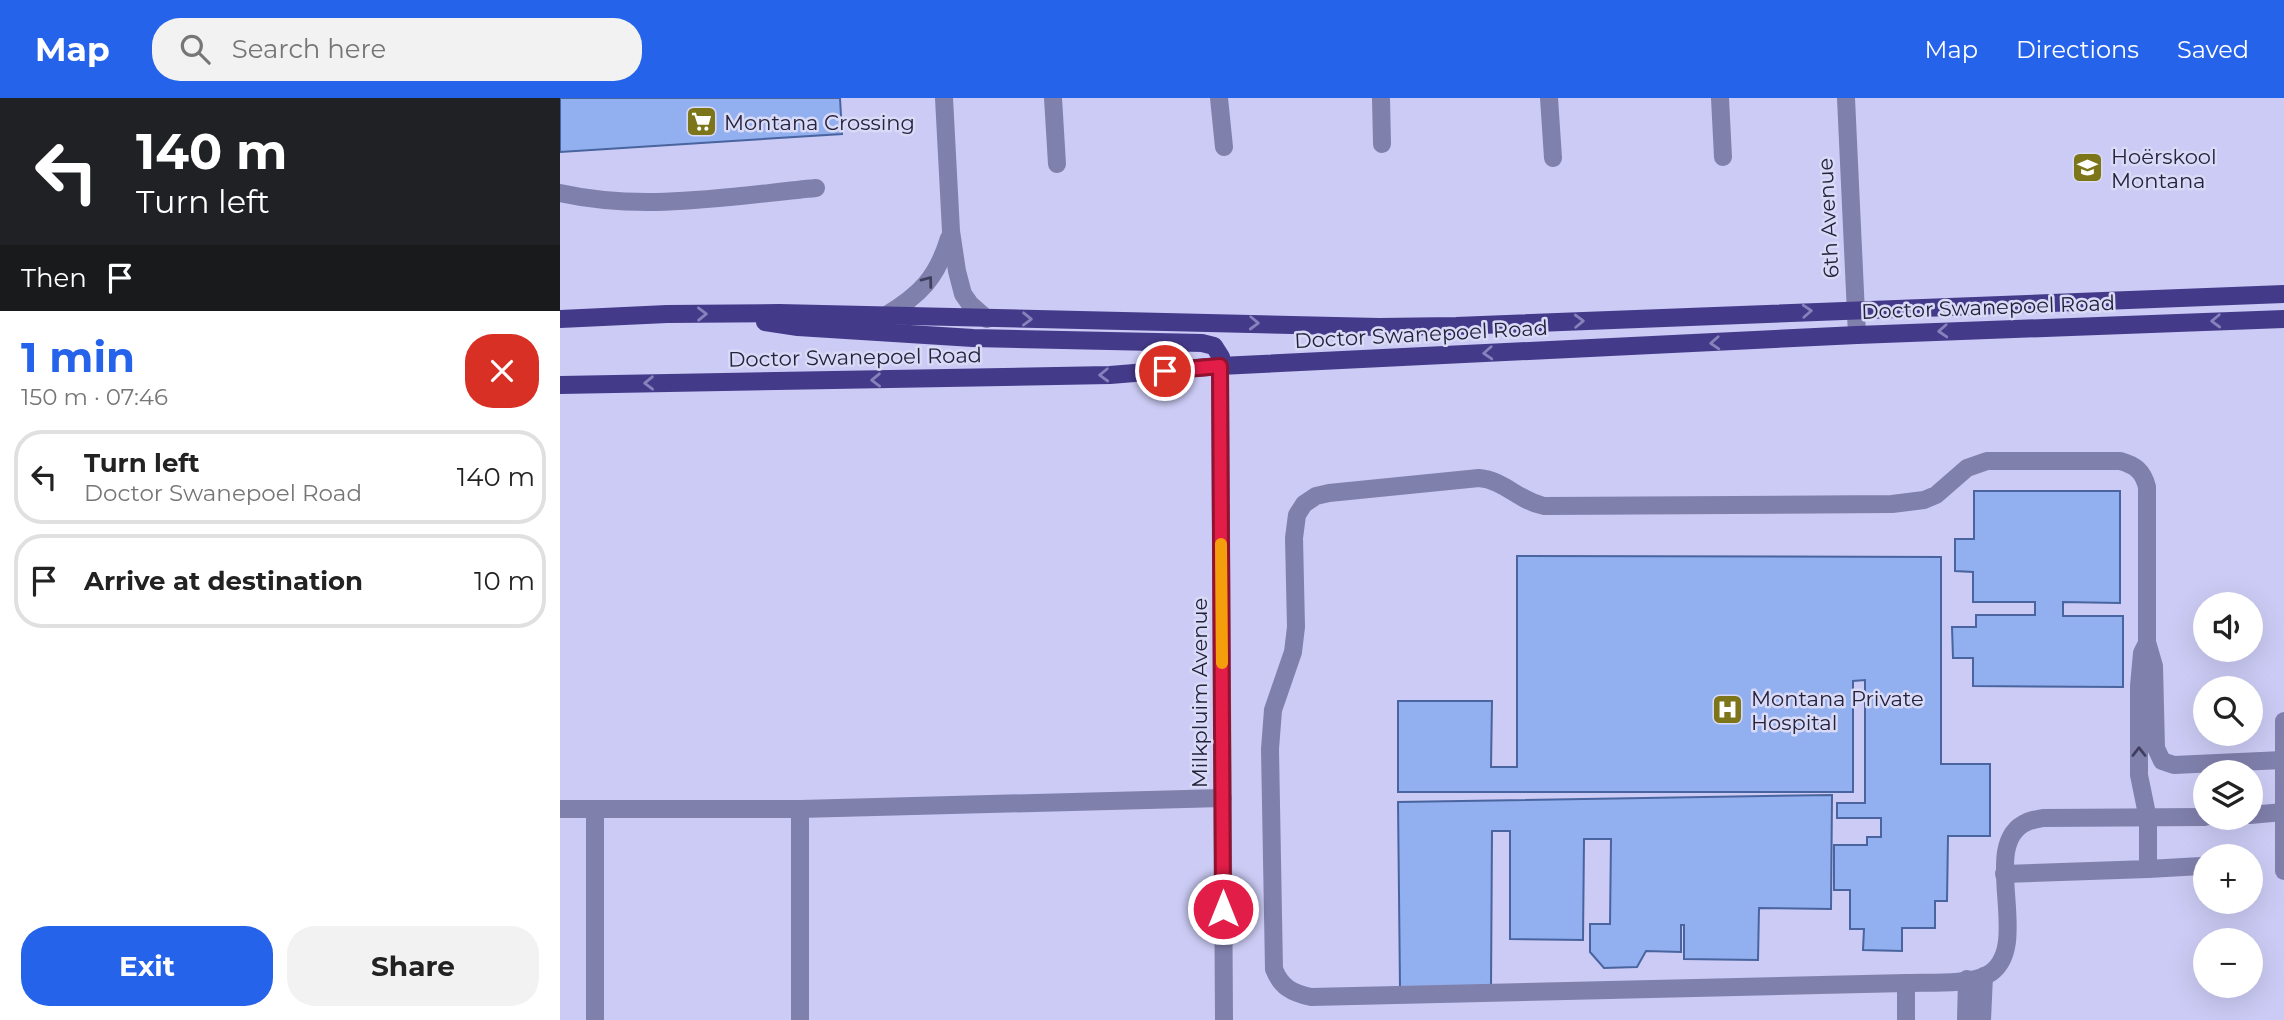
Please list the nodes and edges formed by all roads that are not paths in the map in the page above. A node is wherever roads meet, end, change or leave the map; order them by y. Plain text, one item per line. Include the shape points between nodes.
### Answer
1 (944, 98) edge
2 (1053, 98) edge
3 (1219, 98) edge
4 (1381, 98) edge
5 (1549, 98) edge
6 (1720, 98) edge
7 (1846, 98) edge
8 (1382, 144) dead end
9 (1224, 147) dead end
10 (1723, 157) dead end
11 (1553, 158) dead end
12 (1058, 164) dead end
13 (816, 188) dead end
14 (560, 192) edge
15 (951, 231) junction
16 (2284, 294) edge
17 (1855, 309) junction
18 (738, 314) junction
19 (885, 316) junction
20 (560, 318) edge
21 (987, 319) junction
22 (2284, 319) edge
23 (1857, 335) junction
24 (1220, 366) junction
25 (560, 385) edge
26 (2147, 642) junction
27 (2284, 721) edge
28 (2283, 760) edge
29 (1223, 797) junction
30 (560, 809) edge
31 (595, 809) junction
32 (800, 809) junction
33 (2283, 813) edge
34 (2263, 814) edge
35 (2193, 817) edge
36 (2148, 819) junction
37 (2193, 866) edge
38 (2148, 869) junction
39 (2284, 872) edge
40 (2004, 874) junction
41 (1975, 978) junction
42 (1906, 983) junction
43 (595, 1020) edge
44 (800, 1020) edge
45 (1224, 1020) edge
46 (1906, 1020) edge
47 (1966, 1020) edge
48 (1982, 1020) edge

1 - 15 street
2 - 12 street
3 - 9 street
4 - 8 street
5 - 11 street
6 - 10 street
7 - 17 street, 6th Avenue
13 - 14 street via 630,202
19 -> 15 street via 911,301 928,283 943,259
15 - 21 street via 963,293
16 - 17 main road, Doctor Swanepoel Road
21 -> 17 main road, Doctor Swanepoel Road via 1456,326
17 - 23 street, 6th Avenue
18 - 19 main road, Doctor Swanepoel Road
20 -> 18 main road, Doctor Swanepoel Road
18 - 24 main road via 798,327 987,338 1202,343 1214,346 1221,357
19 - 21 main road, Doctor Swanepoel Road
22 -> 23 main road, Doctor Swanepoel Road
23 -> 24 main road, Doctor Swanepoel Road
24 -> 25 main road, Doctor Swanepoel Road via 1110,375
24 - 29 street, Milkpluim Avenue
26 - 28 street via 2154,666 2156,748 2162,761 2174,765
36 -> 26 street via 2138,775 2139,686
26 - 42 street via 2147,486 2138,469 2120,461 1987,461 1967,468 1936,495 1892,504 1544,506 1523,500 1500,483 1479,478 1329,493 1304,504 1297,515 1294,538 1293,652 1273,710 1270,749 1273,969 1288,989 1311,997
27 - 28 street
28 - 33 street
29 - 32 street
29 - 45 street, Milkpluim Avenue
30 - 31 street
31 - 32 street
31 - 43 street
32 - 44 street
33 - 34 street
33 - 39 street
35 - 36 street
36 - 38 street
36 - 40 street via 2043,818 2024,822 2012,836
37 - 38 street
38 - 40 street
40 - 41 street via 2005,957 1997,968
41 - 42 street
41 - 47 street
41 - 48 street
42 - 46 street

